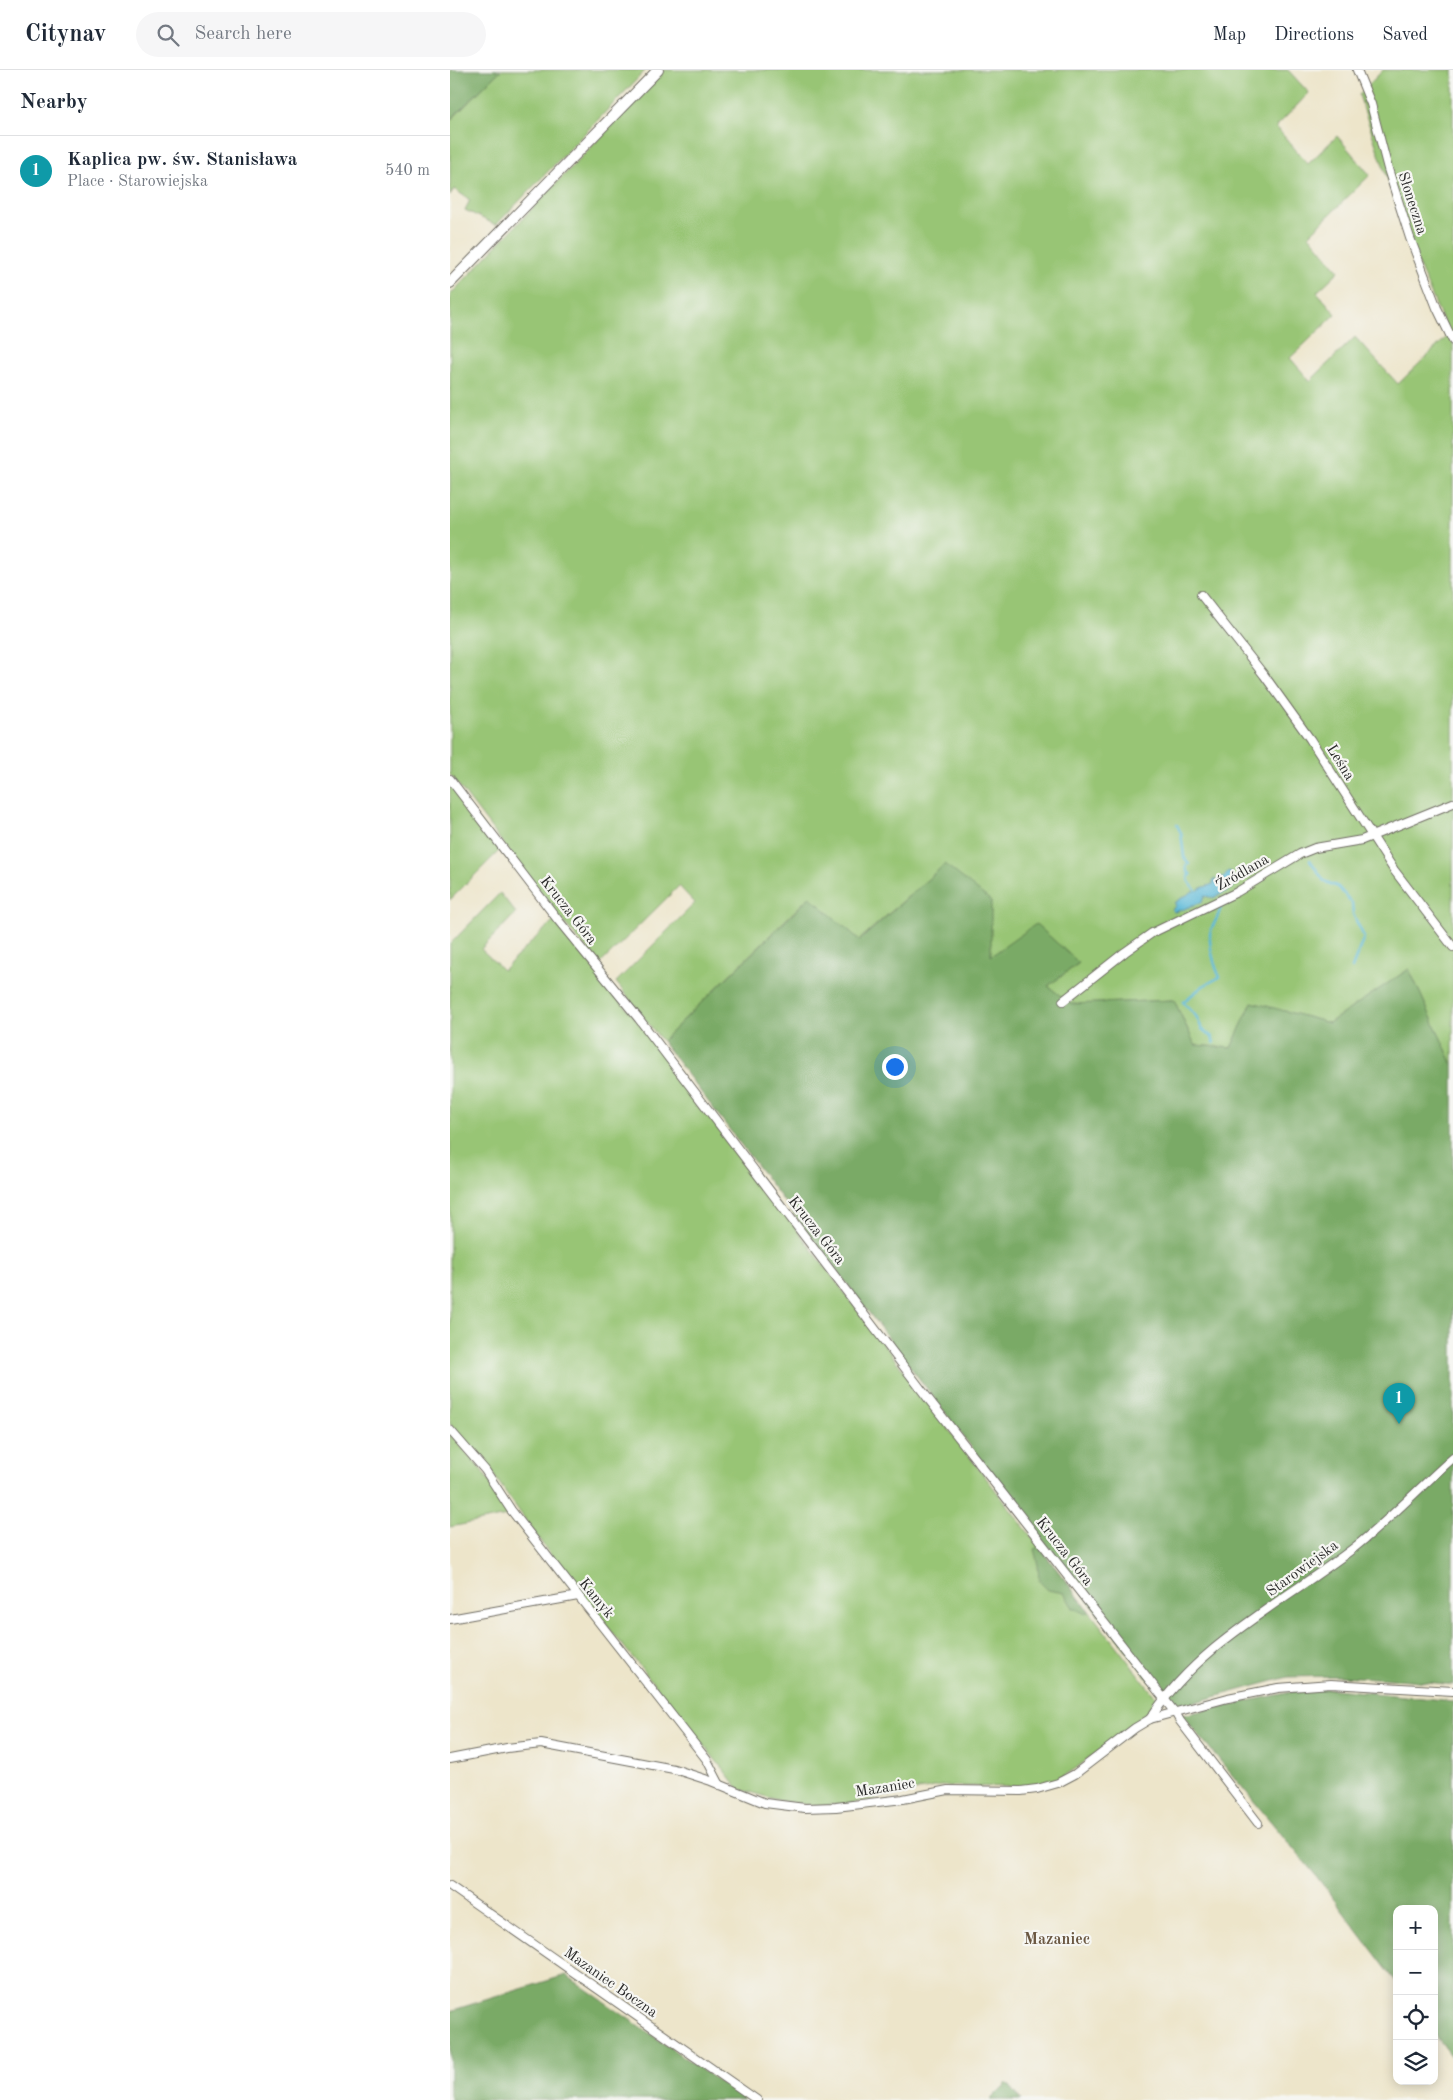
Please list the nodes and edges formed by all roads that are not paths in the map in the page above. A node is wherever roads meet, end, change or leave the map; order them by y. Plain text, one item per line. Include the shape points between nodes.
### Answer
1 (658, 70) edge
2 (1357, 70) edge
3 (450, 283) edge
4 (1453, 341) edge
5 (1201, 595) dead end
6 (450, 779) edge
7 (1453, 803) edge
8 (1372, 837) junction
9 (1453, 947) edge
10 (1063, 1001) dead end
11 (450, 1430) edge
12 (1453, 1458) edge
13 (578, 1596) junction
14 (450, 1619) edge
15 (1453, 1691) edge
16 (1164, 1698) junction
17 (1176, 1714) junction
18 (1150, 1719) junction
19 (450, 1759) edge
20 (720, 1785) junction
21 (1258, 1823) dead end
22 (450, 1886) edge
23 (757, 2100) edge

1 - 3 main road
2 - 4 street, Słoneczna via 1371,104 1410,238
5 - 8 street, Leśna via 1310,739
6 - 16 street, Krucza Góra via 930,1401
7 - 8 street, Źródlana
8 - 9 street, Leśna
8 - 10 street, Źródlana via 1300,854 1237,892 1152,933
11 - 13 street, Kamyk via 485,1470 511,1510
12 - 16 street, Starowiejska via 1356,1546 1214,1648
13 - 14 street
13 - 20 street, Kamyk via 707,1760
15 - 17 street, Mazaniec via 1331,1684 1278,1688 1228,1698
16 - 17 street, Krucza Góra
16 - 18 street, Starowiejska
17 - 18 street, Mazaniec
17 - 21 street
18 - 20 street, Mazaniec via 1075,1774 1037,1789 948,1790 854,1806 820,1808 765,1803
19 - 20 street, Mazaniec via 541,1744 662,1767
22 - 23 street, Mazaniec Boczna

